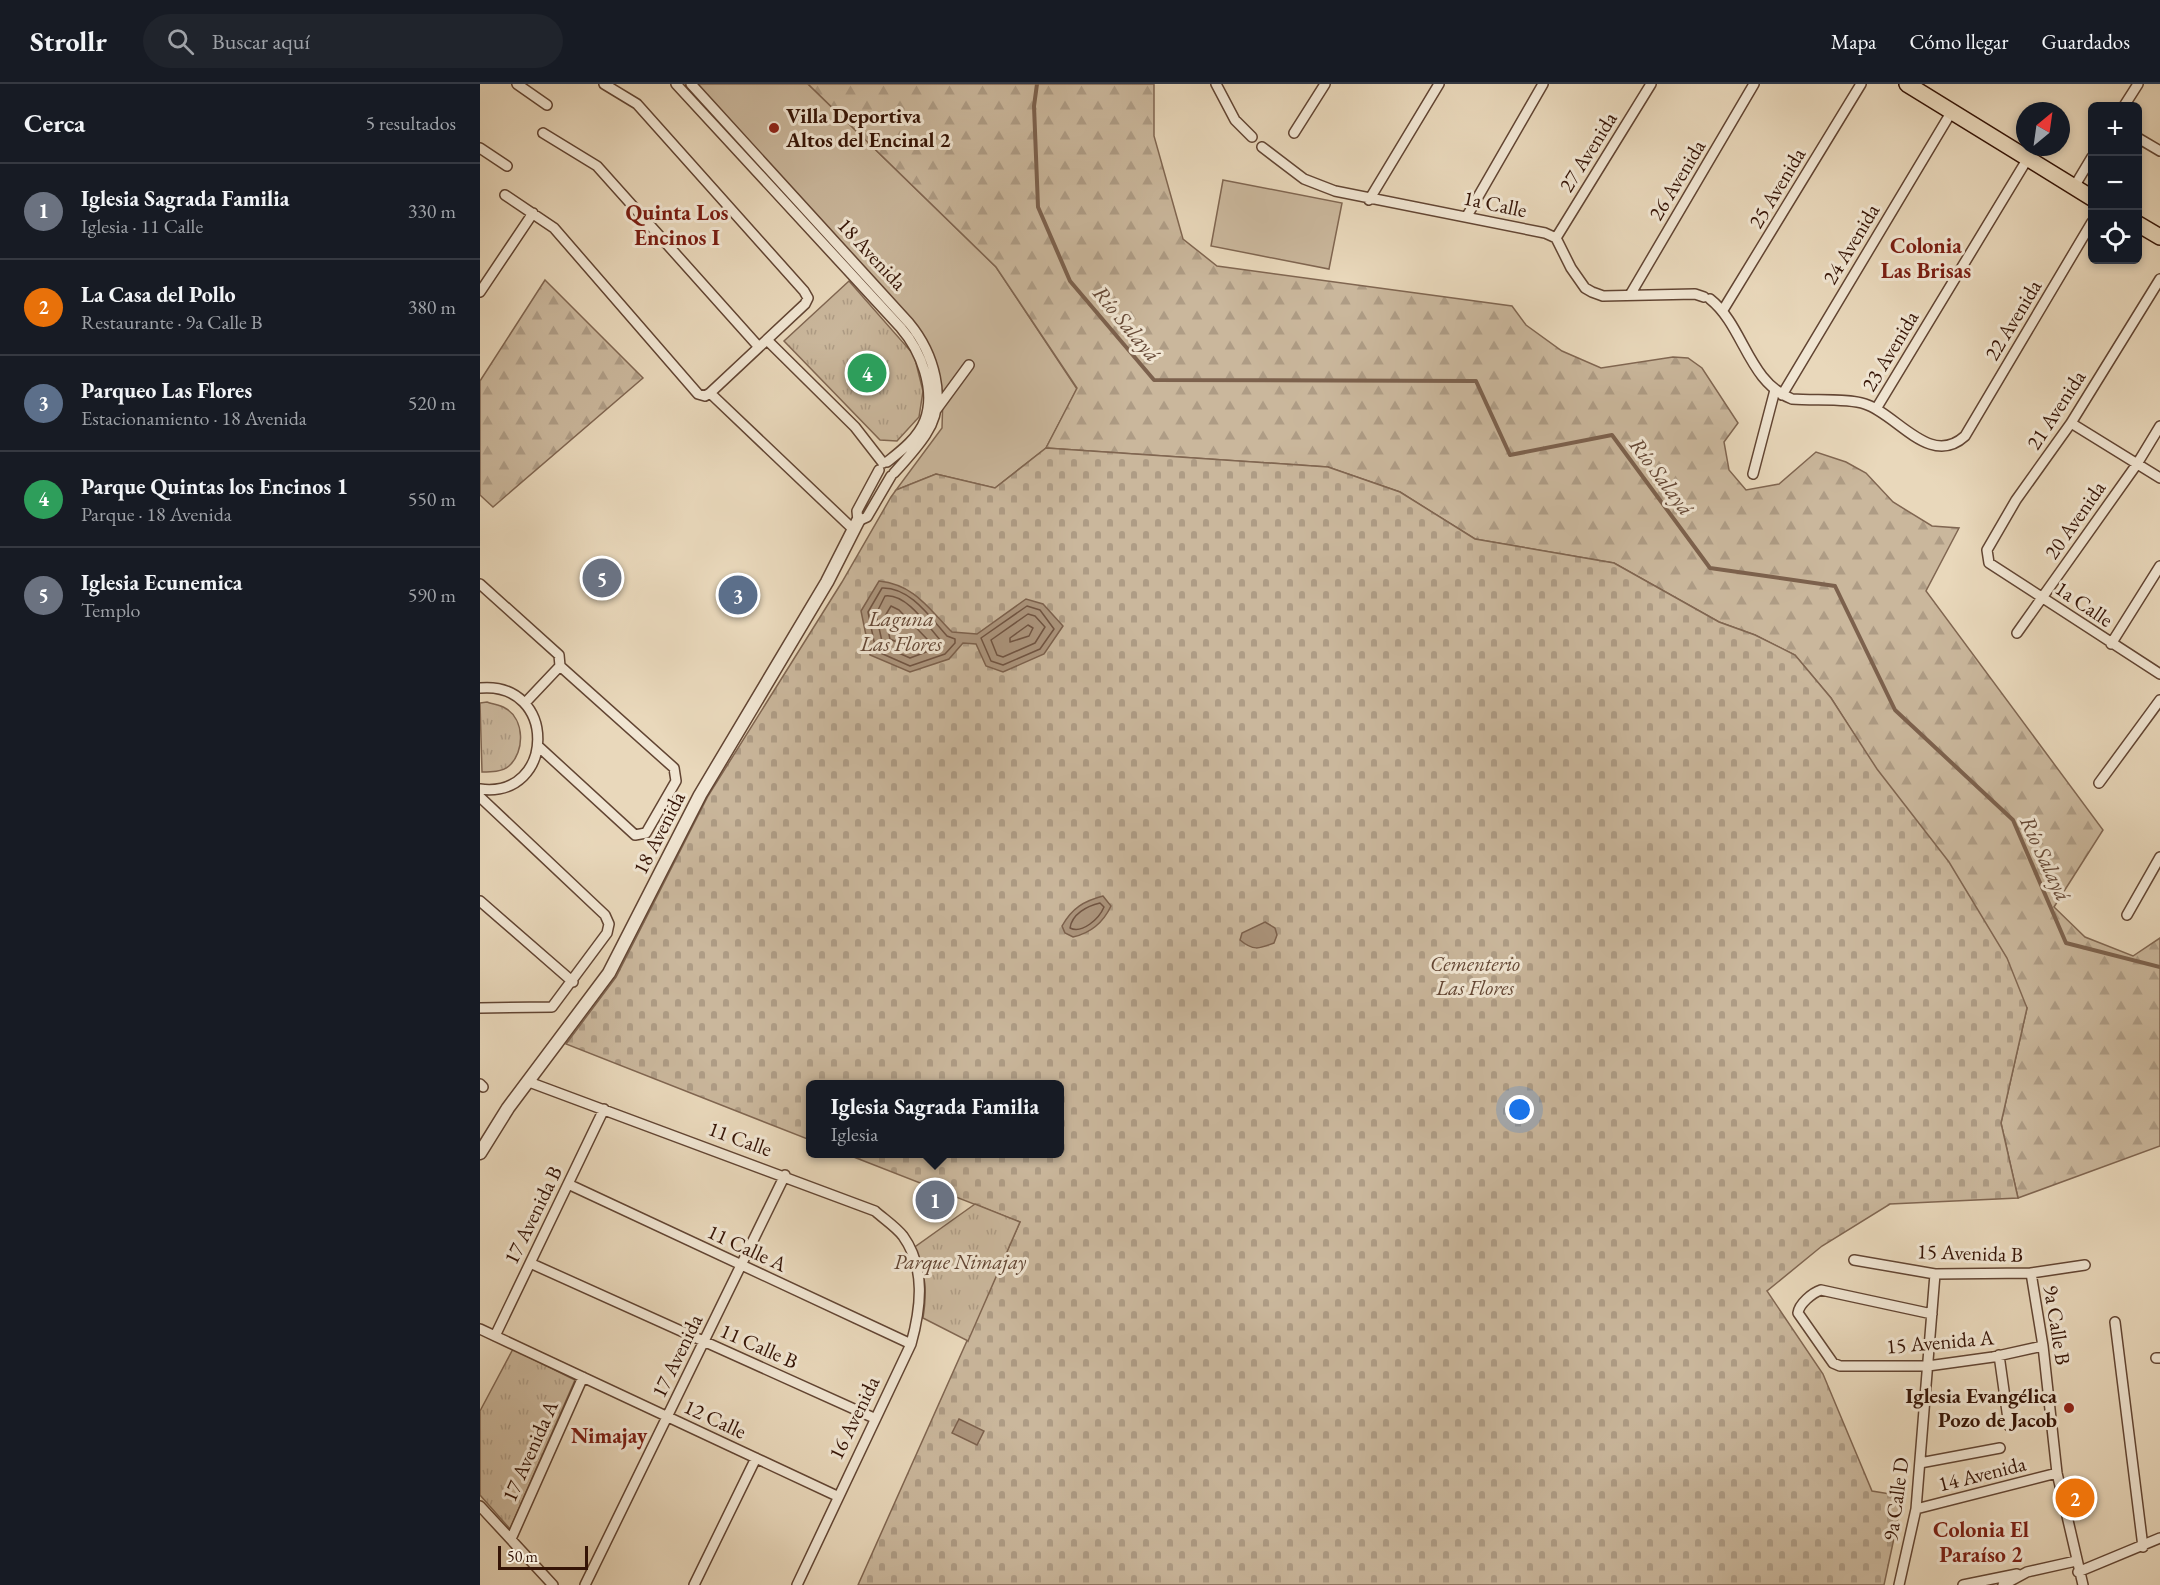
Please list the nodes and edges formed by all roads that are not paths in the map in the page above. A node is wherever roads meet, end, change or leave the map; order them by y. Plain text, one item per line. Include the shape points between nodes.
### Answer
1 (517, 84) edge
2 (604, 84) edge
3 (676, 84) edge
4 (691, 84) edge
5 (1216, 84) edge
6 (1324, 84) edge
7 (1439, 84) edge
8 (1543, 84) edge
9 (1651, 84) edge
10 (1754, 84) edge
11 (1861, 84) edge
12 (1907, 84) edge
13 (2138, 84) edge
14 (2127, 102) edge
15 (547, 105) dead end
16 (1952, 111) junction
17 (543, 133) dead end
18 (1294, 133) dead end
19 (1252, 137) dead end
20 (2142, 140) edge
21 (1262, 147) dead end
22 (480, 148) edge
23 (2160, 151) edge
24 (2028, 158) junction
25 (2088, 164) edge
26 (507, 166) dead end
27 (2074, 187) junction
28 (505, 195) dead end
29 (2088, 196) edge
30 (1369, 200) junction
31 (533, 213) junction
32 (1467, 216) junction
33 (2142, 226) edge
34 (2088, 229) edge
35 (2160, 237) edge
36 (1556, 238) junction
37 (2160, 279) edge
38 (480, 292) edge
39 (1630, 294) junction
40 (1723, 310) junction
41 (766, 340) junction
42 (758, 346) junction
43 (969, 365) dead end
44 (710, 393) junction
45 (1778, 393) junction
46 (1876, 409) junction
47 (936, 410) junction
48 (2071, 423) junction
49 (2160, 426) edge
50 (2136, 464) junction
51 (883, 465) junction
52 (1753, 474) dead end
53 (893, 475) junction
54 (2160, 478) edge
55 (856, 526) junction
56 (1989, 563) joint
57 (2160, 566) edge
58 (480, 584) edge
59 (2042, 597) junction
60 (2017, 633) dead end
61 (2111, 644) junction
62 (560, 666) junction
63 (2160, 674) edge
64 (481, 687) edge
65 (2160, 700) edge
66 (525, 703) junction
67 (538, 746) junction
68 (2099, 783) dead end
69 (482, 793) edge
70 (2160, 857) edge
71 (480, 901) edge
72 (2127, 915) dead end
73 (573, 982) junction
74 (480, 1008) edge
75 (529, 1082) junction
76 (604, 1109) junction
77 (480, 1153) edge
78 (785, 1175) junction
79 (568, 1184) junction
80 (1854, 1260) dead end
81 (917, 1262) joint
82 (530, 1263) junction
83 (741, 1265) junction
84 (2085, 1265) dead end
85 (2031, 1273) junction
86 (1935, 1274) junction
87 (1932, 1314) junction
88 (2115, 1322) dead end
89 (480, 1329) edge
90 (495, 1336) junction
91 (704, 1341) junction
92 (910, 1344) junction
93 (2043, 1346) junction
94 (1999, 1356) junction
95 (1928, 1366) junction
96 (583, 1377) junction
97 (667, 1417) junction
98 (874, 1418) junction
99 (2009, 1426) dead end
100 (2000, 1448) dead end
101 (756, 1458) junction
102 (1920, 1462) junction
103 (2057, 1473) junction
104 (837, 1496) junction
105 (480, 1506) edge
106 (1916, 1509) junction
107 (2160, 1538) edge
108 (511, 1539) junction
109 (2143, 1547) junction
110 (2076, 1561) junction
111 (2027, 1572) junction
112 (2078, 1572) junction
113 (548, 1583) edge
114 (585, 1585) edge
115 (694, 1585) edge
116 (797, 1585) edge
117 (1899, 1585) edge
118 (1963, 1585) edge
119 (2003, 1585) edge
120 (2083, 1585) edge

1 - 15 street
2 - 41 street via 638,104 804,291 808,298 805,304
3 - 51 street, 18 Avenida via 917,350 927,380 925,420 904,448
4 - 47 street, 18 Avenida via 917,333 936,378
5 - 19 street via 1235,120
6 - 18 street
7 - 30 street
8 - 32 street
9 - 36 street, 27 Avenida
10 - 39 street, 26 Avenida
11 - 40 street, 25 Avenida
12 - 16 main road
13 - 14 street
16 - 24 main road
16 - 45 street, 24 Avenida
17 - 42 street via 597,166
20 - 23 street
21 - 30 street, 1a Calle via 1304,179
22 - 26 street
24 - 27 main road
24 - 46 street, 23 Avenida
25 - 27 street
27 - 29 main road
28 - 31 street
30 - 32 street, 1a Calle
31 - 38 street
31 - 44 street via 554,228 698,394
32 - 36 street, 1a Calle
33 - 35 main road
34 - 46 street, 22 Avenida via 1958,443 1934,446
36 - 39 street via 1585,288 1604,296
37 - 48 street, 21 Avenida
39 - 40 street via 1707,298
40 - 45 street via 1750,357
41 - 42 street
41 - 51 street via 855,427
42 - 44 street
43 - 47 street
44 - 55 street
45 - 46 street via 1792,399 1857,402
45 - 52 street, 24 Avenida
47 - 53 street, 18 Avenida via 926,435
48 - 50 street
48 - 56 street, 21 Avenida via 2016,500 1987,550
49 - 50 street, 20 Avenida
50 - 54 street
50 - 59 street, 20 Avenida
51 - 53 street via 894,466
51 - 55 street, 18 Avenida via 857,511
53 - 55 street, 18 Avenida via 867,517
55 - 75 street, 18 Avenida via 827,582 700,795 609,973
56 - 59 street, 1a Calle
57 - 61 street
58 - 62 street via 559,655
59 - 60 street, 20 Avenida
59 - 61 street, 1a Calle
61 - 63 street, 1a Calle
62 - 66 street
62 - 67 street via 674,768 676,781 646,833 635,835
64 - 66 street via 498,688
65 - 68 street
66 - 67 street via 538,731
67 - 69 street via 526,772 503,788
69 - 73 street via 605,915 607,933
70 - 72 street
71 - 73 street
73 - 74 street via 552,1007
75 - 76 street, 11 Calle
75 - 77 street, 18 Avenida
76 - 78 street, 11 Calle
76 - 79 street, 17 Avenida B
78 - 81 street, 11 Calle via 875,1211 902,1235
78 - 83 street, 17 Avenida
79 - 82 street, 17 Avenida B
79 - 83 street, 11 Calle A
80 - 86 street, 15 Avenida B
81 - 92 street, 16 Avenida via 920,1312
82 - 90 street, 17 Avenida B
82 - 91 street, 11 Calle B
83 - 91 street, 17 Avenida
83 - 92 street, 11 Calle A
84 - 85 street, 15 Avenida B
85 - 86 street, 15 Avenida B
85 - 93 street, 9a Calle B
86 - 87 street, 9a Calle D
87 - 95 street, 9a Calle D
87 - 95 street, 15 Avenida A via 1821,1290 1798,1313 1833,1363 1840,1366
88 - 109 street
89 - 90 street, 12 Calle
90 - 96 street, 12 Calle
91 - 97 street, 17 Avenida
91 - 98 street, 11 Calle B
92 - 98 street, 16 Avenida
93 - 94 street, 15 Avenida A
93 - 103 street, 9a Calle B
94 - 95 street, 15 Avenida A
94 - 99 street
95 - 102 street, 9a Calle D
96 - 97 street, 12 Calle
96 - 108 street, 17 Avenida A
97 - 101 street, 12 Calle
97 - 114 street, 17 Avenida
98 - 104 street, 16 Avenida
100 - 102 street
101 - 104 street, 12 Calle
101 - 115 street
102 - 106 street, 9a Calle D
103 - 106 street, 14 Avenida
103 - 110 street, 9a Calle B
104 - 116 street, 16 Avenida
105 - 108 street
106 - 117 street, 9a Calle D
107 - 109 street
108 - 113 street
109 - 112 street
110 - 111 street
110 - 112 street, 9a Calle B
111 - 118 street
111 - 119 street
112 - 120 street, 9a Calle B

